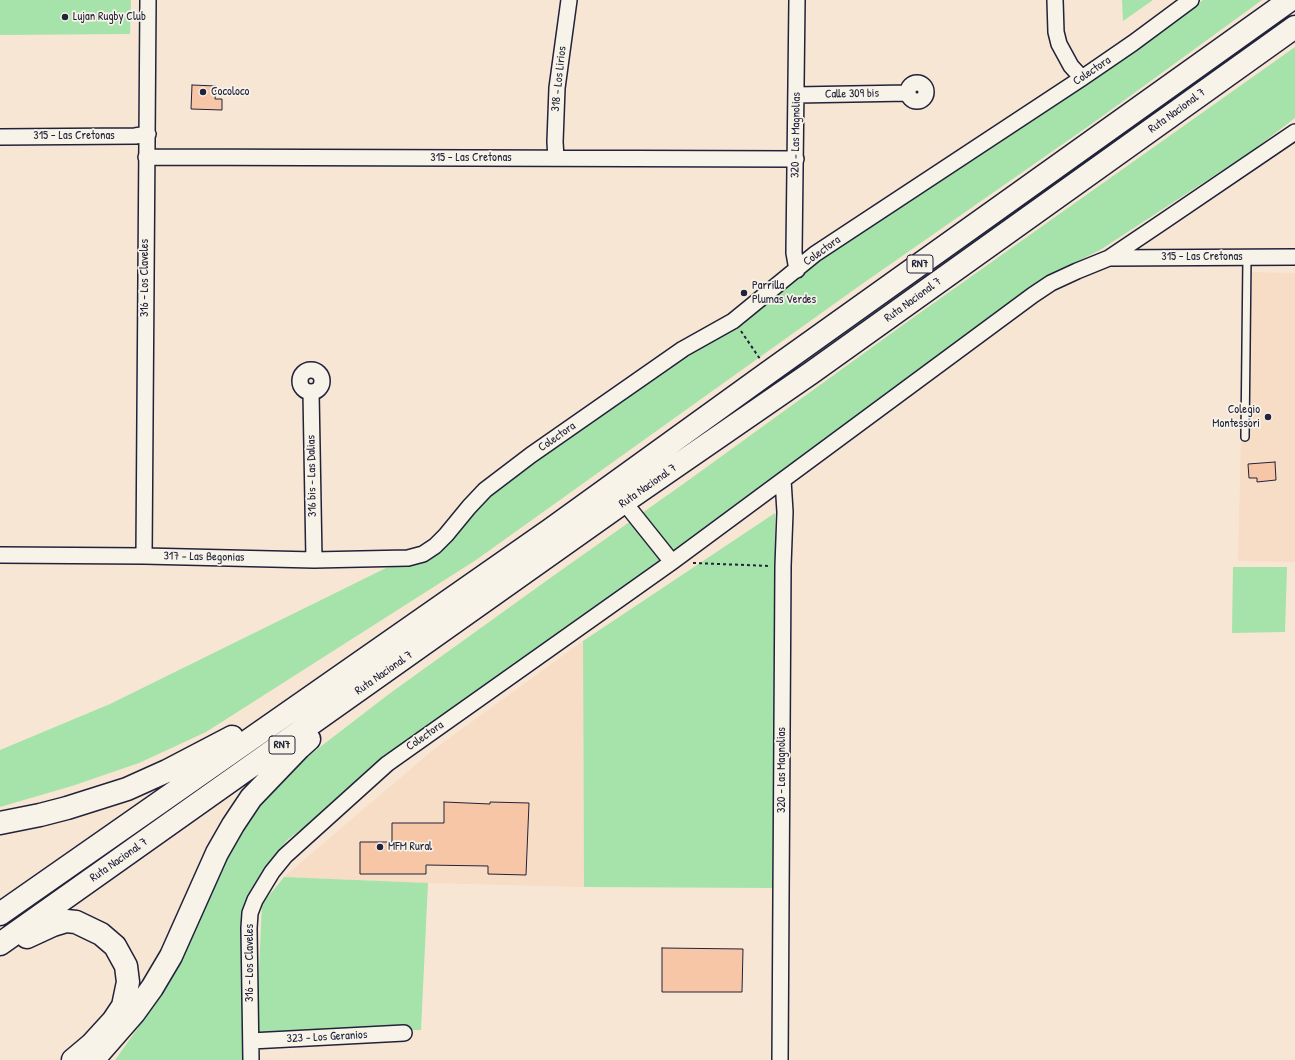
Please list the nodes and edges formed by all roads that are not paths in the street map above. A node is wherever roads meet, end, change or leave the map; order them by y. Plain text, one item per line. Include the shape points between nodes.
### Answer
1 (148, 0) edge
2 (569, 0) edge
3 (797, 0) edge
4 (1055, 0) edge
5 (1191, 0) edge
6 (1290, 0) edge
7 (1295, 27) edge
8 (1082, 78) junction
9 (908, 93) dead end
10 (796, 95) junction
11 (1295, 132) edge
12 (148, 134) junction
13 (0, 137) edge
14 (146, 157) junction
15 (556, 158) junction
16 (796, 159) junction
17 (1247, 257) junction
18 (1295, 257) edge
19 (1109, 258) junction
20 (797, 270) junction
21 (311, 392) dead end
22 (1245, 438) dead end
23 (783, 480) junction
24 (624, 502) junction
25 (0, 555) edge
26 (144, 556) junction
27 (408, 558) joint
28 (314, 560) junction
29 (672, 562) junction
30 (375, 680) junction
31 (326, 686) junction
32 (0, 823) edge
33 (272, 872) joint
34 (0, 914) edge
35 (0, 944) edge
36 (0, 948) edge
37 (404, 1033) dead end
38 (251, 1041) junction
39 (73, 1060) edge
40 (93, 1060) edge
41 (251, 1060) edge
42 (780, 1060) edge

1 - 12 street, 316 - Los Claveles
2 - 15 street, 318 - Los Lirios via 557,88 554,142
3 - 10 street, 320 - Las Magnolias
4 - 8 street via 1059,44 1071,66
5 - 8 street, Colectora
6 - 31 highway, Ruta Nacional 7 / RN7 via 550,530
7 - 24 highway, Ruta Nacional 7 / RN7 via 818,369
8 - 20 street, Colectora via 815,254
9 - 10 street, Calle 309 bis
10 - 16 street, 320 - Las Magnolias
11 - 19 street, Colectora
12 - 13 street, 315 - Las Cretonas
12 - 14 street, 316 - Los Claveles
14 - 15 street, 315 - Las Cretonas
14 - 26 street, 316 - Los Claveles
15 - 16 street, 315 - Las Cretonas
16 - 20 street, 320 - Las Magnolias via 794,253
17 - 18 street, 315 - Las Cretonas
17 - 19 street, 315 - Las Cretonas
17 - 22 lane
19 - 23 street, Colectora via 1076,270 1039,291
20 - 27 street, Colectora via 733,321 683,349 531,455 485,490 435,546 423,554
21 - 28 street, 316 bis - Las Dalias
23 - 29 street, Colectora
23 - 42 street, 320 - Las Magnolias via 785,512
24 - 29 street
24 - 30 highway, Ruta Nacional 7 / RN7
25 - 26 street, 317 - Las Begonias
26 - 28 street, 317 - Las Begonias
27 - 28 street, 317 - Las Begonias
29 - 33 street, Colectora via 387,764 285,856
30 - 35 highway, Ruta Nacional 7 / RN7
30 - 40 highway via 299,748 251,798 218,853 170,956 152,988
31 - 32 highway via 211,749 126,789 54,812
31 - 34 highway, Ruta Nacional 7 / RN7
33 - 38 street, 316 - Los Claveles via 250,913
36 - 39 highway via 53,924 66,921 86,926 115,946 126,966 128,982 123,1006 92,1044
37 - 38 street, 323 - Los Geranios
38 - 41 street, 316 - Los Claveles

